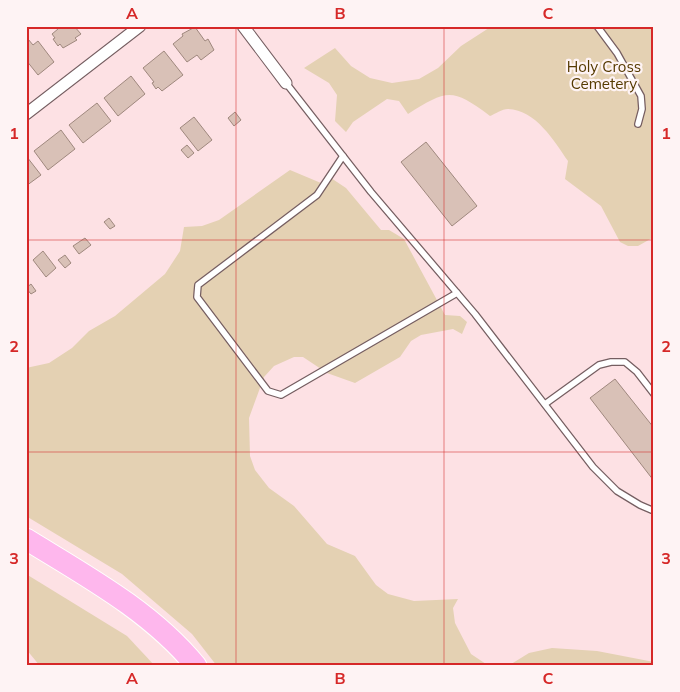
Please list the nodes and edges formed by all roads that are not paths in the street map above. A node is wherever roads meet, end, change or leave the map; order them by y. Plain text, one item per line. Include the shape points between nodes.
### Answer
1 (140, 26) edge
2 (243, 26) edge
3 (598, 26) edge
4 (286, 83) joint
5 (26, 114) edge
6 (638, 124) dead end
7 (343, 156) junction
8 (457, 293) junction
9 (654, 394) edge
10 (545, 404) junction
11 (654, 511) edge
12 (26, 539) edge
13 (196, 666) edge

1 - 5 street
2 - 4 street
3 - 6 lane via 640,96 642,109
4 - 7 lane
7 - 8 lane
7 - 8 lane via 317,196 198,285 197,297 268,391 281,395
8 - 10 lane
9 - 10 lane via 625,362 611,362 599,365
10 - 11 lane via 593,467 617,491
12 - 13 highway via 133,607 163,631

